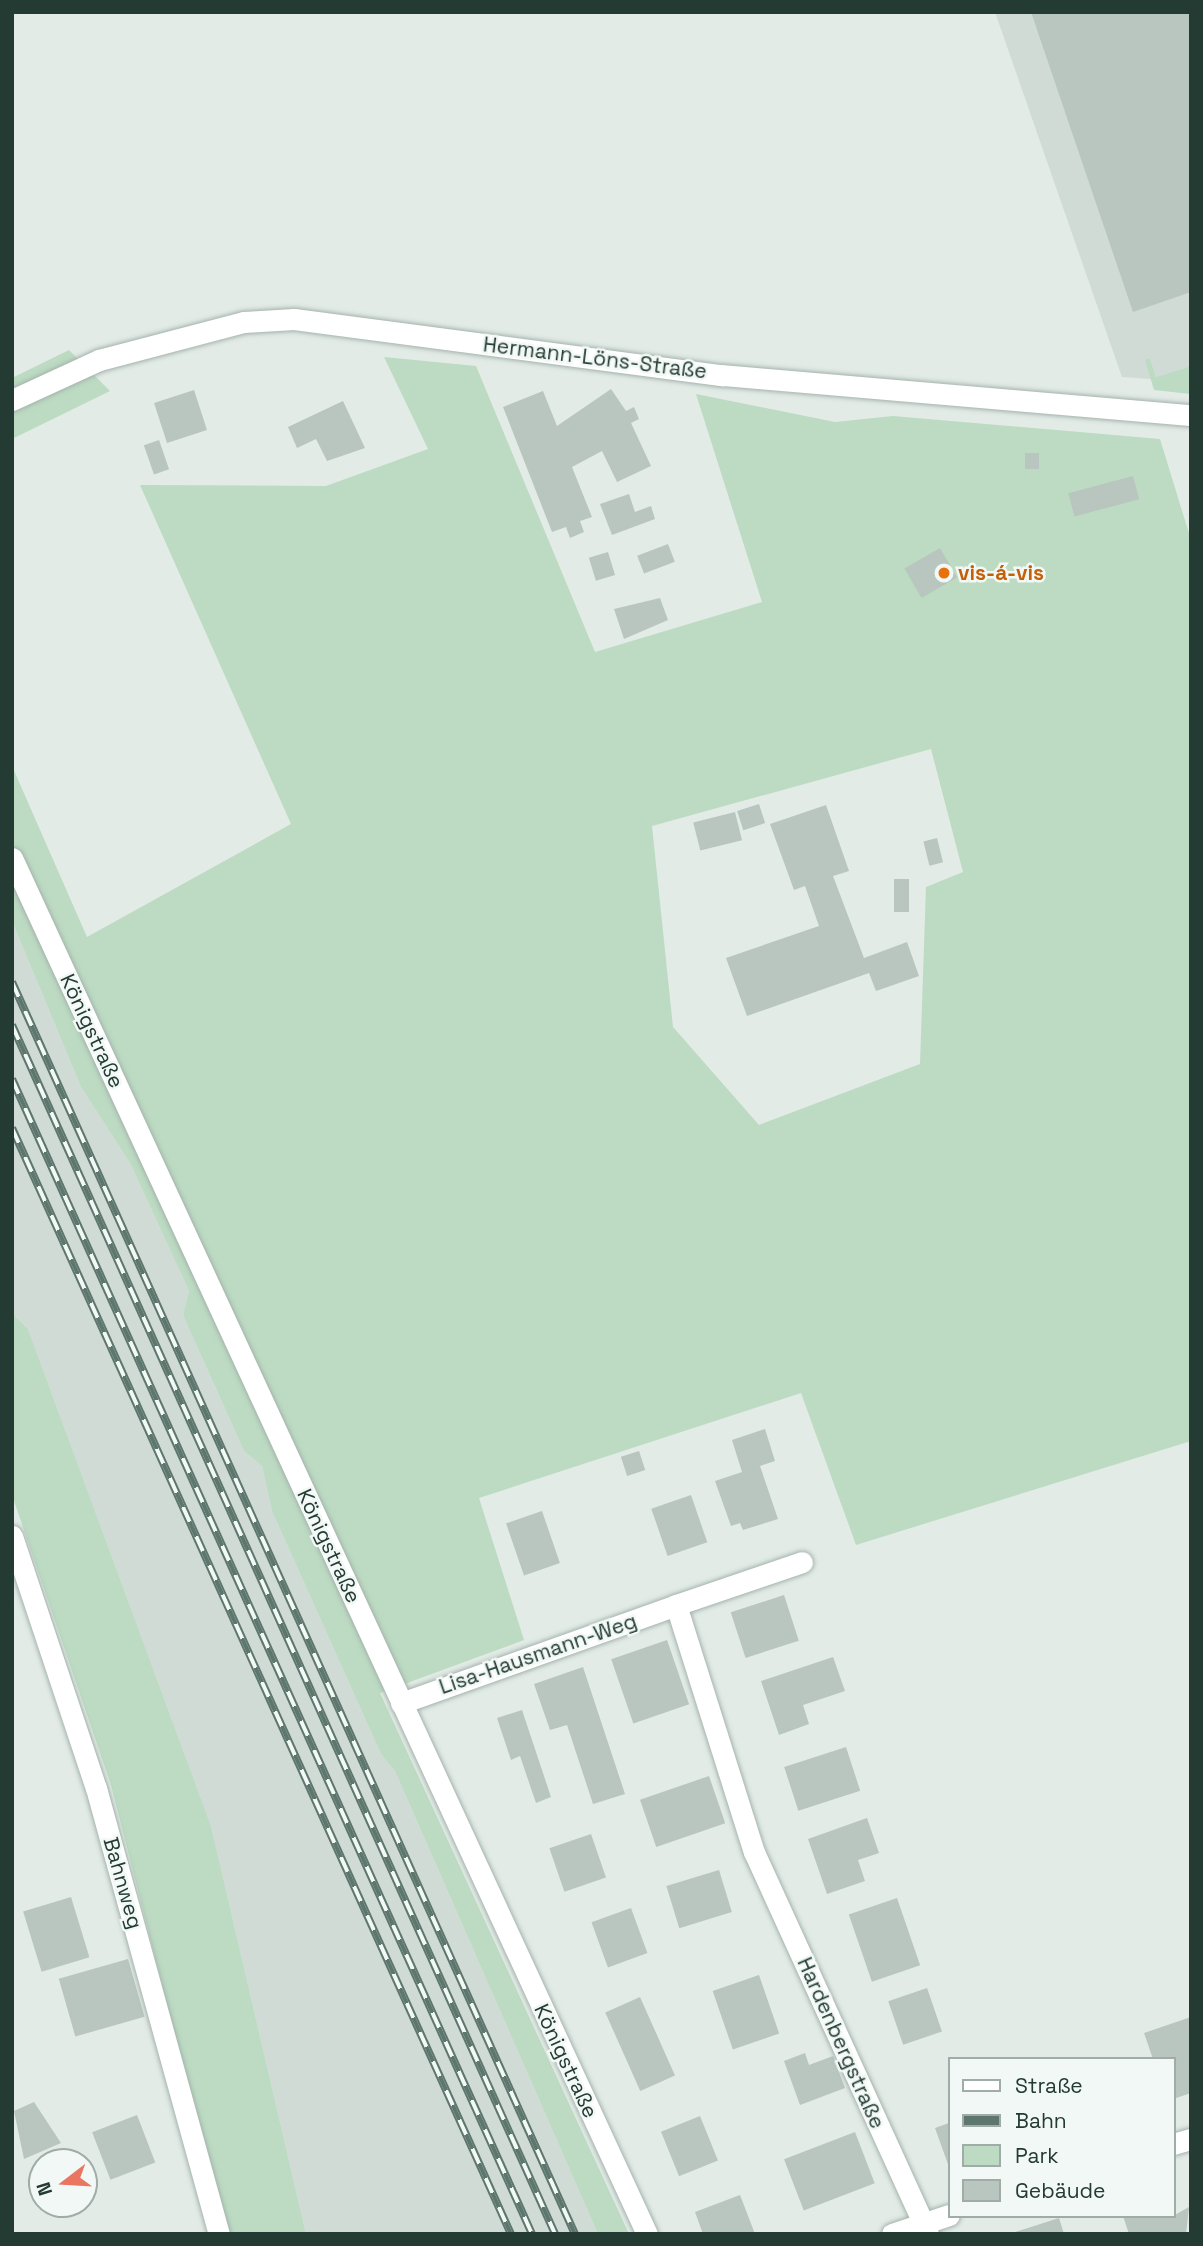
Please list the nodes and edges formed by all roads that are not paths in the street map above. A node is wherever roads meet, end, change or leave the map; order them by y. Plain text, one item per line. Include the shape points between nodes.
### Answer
1 (12, 400) edge
2 (1191, 415) edge
3 (12, 858) edge
4 (12, 1536) edge
5 (802, 1562) dead end
6 (676, 1605) junction
7 (401, 1703) junction
8 (948, 2216) edge
9 (925, 2229) edge
10 (219, 2234) edge
11 (647, 2234) edge
12 (892, 2234) edge

1 - 2 street, Hermann-Löns-Straße via 99,360 244,322 294,319 722,375
3 - 7 street, Königstraße
4 - 10 street, Bahnweg via 96,1788
5 - 6 street, Lisa-Hausmann-Weg
6 - 7 street, Lisa-Hausmann-Weg
6 - 9 street, Hardenbergstraße via 754,1852
7 - 11 street, Königstraße
8 - 9 street
9 - 12 street

